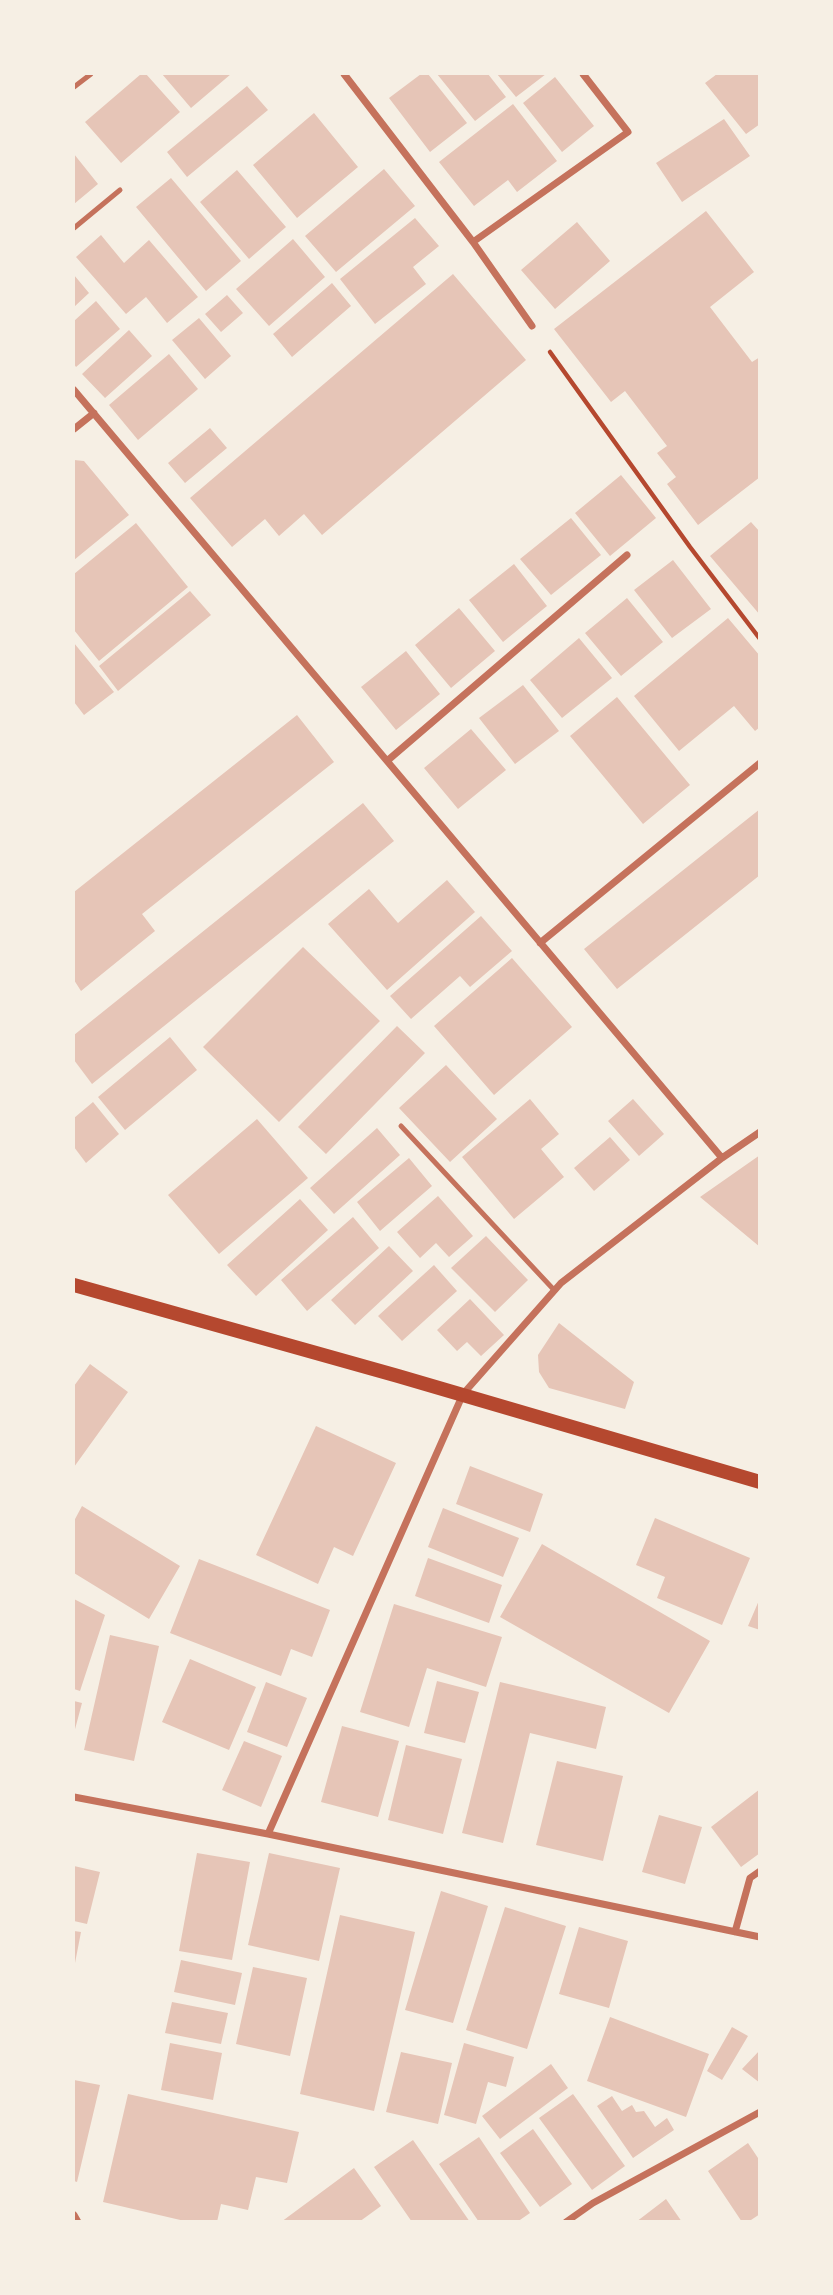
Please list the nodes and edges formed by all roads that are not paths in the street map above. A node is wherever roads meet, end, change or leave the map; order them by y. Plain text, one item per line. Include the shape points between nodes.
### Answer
1 (91, 74) edge
2 (583, 74) edge
3 (348, 75) edge
4 (74, 87) edge
5 (120, 190) dead end
6 (74, 228) edge
7 (472, 242) junction
8 (531, 326) road end
9 (74, 390) edge
10 (94, 413) junction
11 (74, 429) edge
12 (627, 555) dead end
13 (387, 761) junction
14 (760, 763) edge
15 (541, 943) junction
16 (401, 1126) dead end
17 (760, 1132) edge
18 (722, 1158) junction
19 (74, 1285) edge
20 (555, 1291) junction
21 (463, 1394) junction
22 (760, 1482) edge
23 (74, 1797) edge
24 (268, 1834) junction
25 (760, 1871) edge
26 (735, 1932) junction
27 (760, 1937) edge
28 (760, 2112) edge
29 (74, 2215) edge
30 (78, 2221) edge
31 (566, 2221) edge

1 - 4 lane
2 - 7 street via 628,132
3 - 7 street
5 - 6 lane
7 - 8 street
9 - 10 street
10 - 11 street
10 - 13 street
12 - 13 street
13 - 15 street
14 - 15 street
15 - 18 street
16 - 20 lane
17 - 18 street
18 - 20 street
19 - 21 main road
20 - 21 street
21 - 22 main road
21 - 24 street
23 - 24 street
24 - 26 street
25 - 26 street via 750,1878
26 - 27 street
28 - 31 street
29 - 30 street

